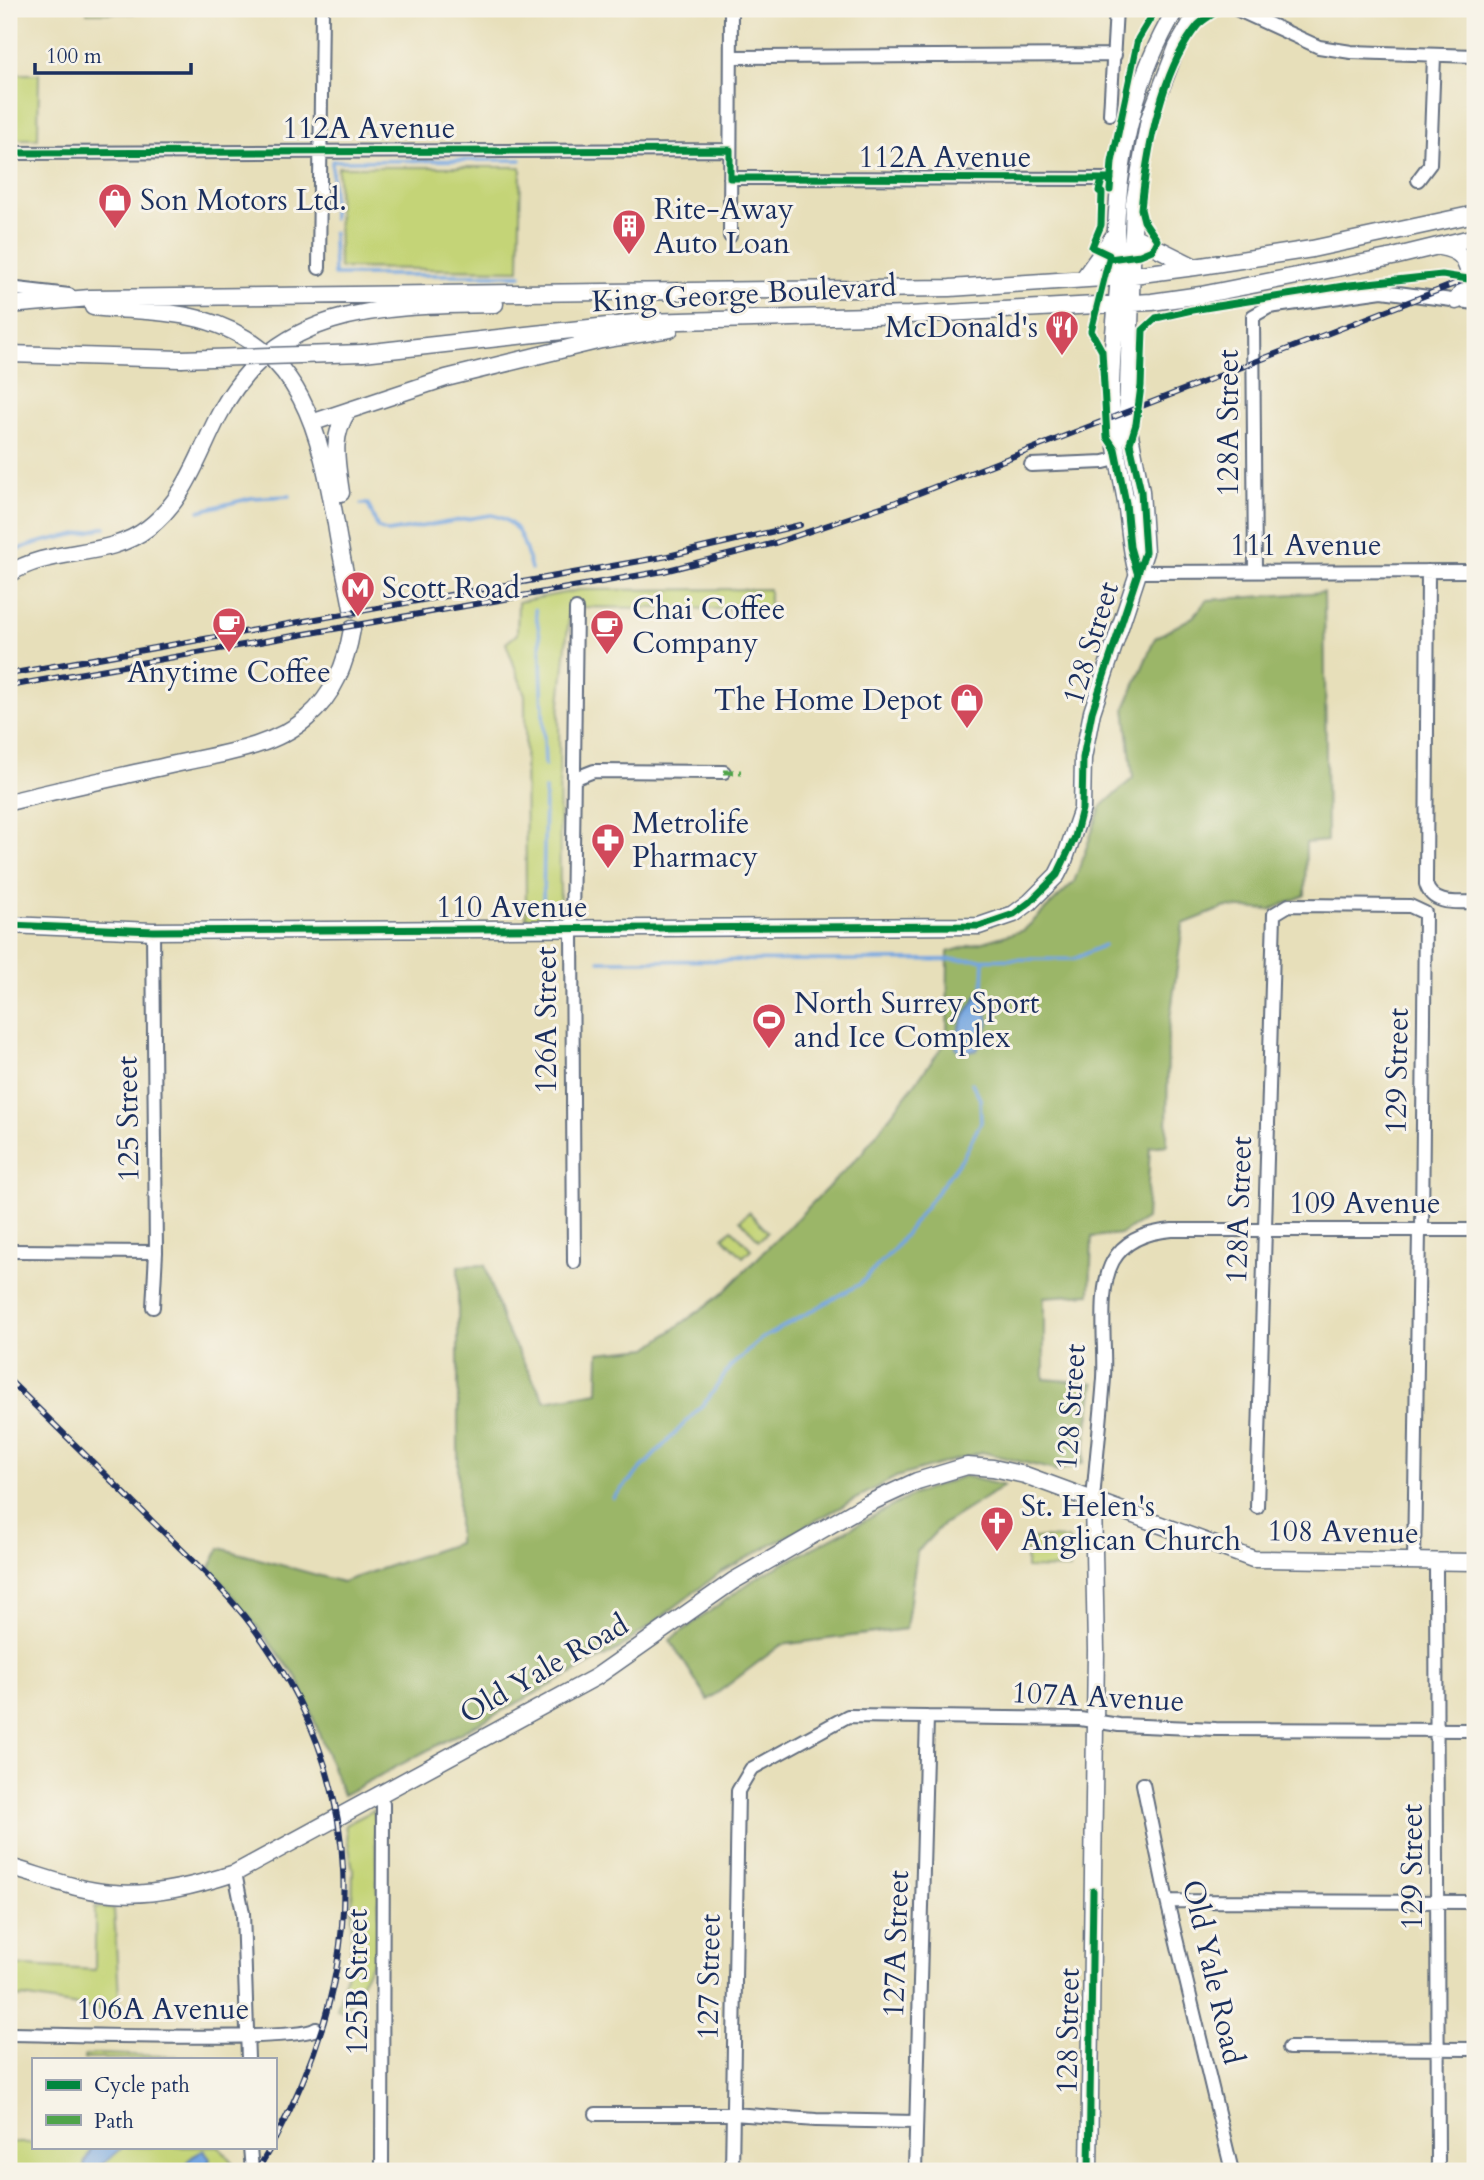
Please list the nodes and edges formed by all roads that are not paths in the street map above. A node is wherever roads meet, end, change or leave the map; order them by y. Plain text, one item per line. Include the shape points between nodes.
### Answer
1 (322, 9) edge
2 (731, 9) edge
3 (1116, 9) edge
4 (1176, 9) edge
5 (1199, 9) edge
6 (1236, 9) edge
7 (1115, 55) junction
8 (1475, 55) edge
9 (1434, 56) junction
10 (731, 57) junction
11 (1110, 114) dead end
12 (730, 150) junction
13 (322, 151) junction
14 (9, 153) edge
15 (730, 178) junction
16 (1119, 179) junction
17 (1418, 180) dead end
18 (1475, 214) edge
19 (1124, 234) junction
20 (730, 236) dead end
21 (1475, 237) edge
22 (1438, 247) junction
23 (1195, 267) junction
24 (319, 268) dead end
25 (1125, 276) junction
26 (1083, 279) junction
27 (9, 288) edge
28 (686, 293) junction
29 (90, 298) junction
30 (1455, 301) junction
31 (49, 302) junction
32 (1475, 303) edge
33 (1123, 304) junction
34 (9, 305) edge
35 (709, 318) junction
36 (9, 354) edge
37 (267, 355) junction
38 (348, 411) junction
39 (314, 422) junction
40 (1116, 459) junction
41 (1031, 465) dead end
42 (1255, 570) junction
43 (1428, 571) junction
44 (1475, 571) edge
45 (1137, 572) junction
46 (9, 574) edge
47 (576, 609) dead end
48 (352, 629) dead end
49 (724, 772) dead end
50 (576, 778) junction
51 (9, 802) edge
52 (1475, 902) edge
53 (1425, 913) joint
54 (1014, 914) joint
55 (9, 925) edge
56 (572, 930) junction
57 (153, 931) junction
58 (1265, 1229) junction
59 (1421, 1229) junction
60 (1475, 1230) edge
61 (1130, 1242) joint
62 (9, 1251) edge
63 (156, 1252) junction
64 (574, 1262) dead end
65 (153, 1307) dead end
66 (1093, 1501) junction
67 (1257, 1507) dead end
68 (1414, 1562) junction
69 (1436, 1562) junction
70 (1475, 1562) edge
71 (927, 1717) junction
72 (1094, 1721) junction
73 (1438, 1729) junction
74 (1475, 1730) edge
75 (741, 1784) joint
76 (1143, 1784) dead end
77 (378, 1794) junction
78 (9, 1867) edge
79 (235, 1873) junction
80 (1167, 1901) junction
81 (1438, 1902) junction
82 (1475, 1902) edge
83 (316, 2029) dead end
84 (9, 2034) edge
85 (247, 2036) junction
86 (1289, 2048) dead end
87 (1438, 2049) junction
88 (1475, 2049) edge
89 (248, 2058) edge
90 (596, 2114) dead end
91 (733, 2114) junction
92 (916, 2122) junction
93 (250, 2148) edge
94 (252, 2171) edge
95 (382, 2171) edge
96 (732, 2171) edge
97 (915, 2171) edge
98 (1089, 2171) edge
99 (1232, 2171) edge
100 (1438, 2171) edge

1 - 13 street
2 - 10 street
3 - 7 street
4 - 16 main road via 1145,70 1130,114
5 - 19 main road via 1177,47 1149,119
6 - 9 street via 1319,47
7 - 10 street
7 - 11 street
8 - 9 street
9 - 17 street via 1430,164
10 - 12 street
12 - 13 street, 112A Avenue
12 - 15 street
13 - 14 street, 112A Avenue
13 - 24 street
15 - 16 street, 112A Avenue
15 - 20 street
16 - 19 main road
18 - 23 main road, King George Boulevard via 1312,249
19 - 23 main road
19 - 25 main road, 128 Street
19 - 26 main road
21 - 22 main road, King George Boulevard
22 - 30 main road via 1465,257 1471,279
22 - 33 main road, King George Boulevard via 1200,295
23 - 25 main road, King George Boulevard
25 - 26 main road, King George Boulevard
25 - 33 main road, 128 Street
26 - 28 main road, King George Boulevard via 944,288
27 - 29 street
28 - 29 main road, King George Boulevard
28 - 37 main road via 364,310 321,323
29 - 31 main road, King George Boulevard
30 - 32 street
30 - 42 street, 128A Street via 1382,291 1269,307 1253,316
31 - 34 main road, King George Boulevard
31 - 37 main road via 203,320
33 - 35 main road, King George Boulevard via 909,315
33 - 40 main road, 128 Street via 1111,403
33 - 45 main road, 128 Street via 1127,419 1141,491 1145,552
35 - 36 main road, King George Boulevard, bridge via 644,321 363,353 181,359
35 - 38 main road via 446,378
37 - 39 main road via 296,390
37 - 46 main road via 221,411 184,488 149,528 110,548 34,561
38 - 39 main road
38 - 39 main road via 335,443 354,583 351,604
40 - 41 street
40 - 45 main road, 128 Street
42 - 43 street, 111 Avenue
42 - 45 street, 111 Avenue
43 - 44 street, 111 Avenue
43 - 52 street via 1426,884 1437,899
45 - 54 main road, 128 Street via 1092,712 1075,837 1057,875
47 - 50 street, 126A Street
48 - 51 main road via 345,662 331,690 306,719 276,737
49 - 50 street via 594,771
50 - 56 street, 126A Street
53 - 58 street, 128A Street via 1410,906 1289,905 1273,914
53 - 59 street, 129 Street
54 - 56 main road, 110 Avenue via 979,926
55 - 57 main road, 110 Avenue
56 - 57 main road, 110 Avenue
56 - 64 street, 126A Street
57 - 63 street, 125 Street
58 - 59 street, 109 Avenue
58 - 61 street, 109 Avenue via 1172,1230
58 - 67 street, 128A Street
59 - 60 street, 109 Avenue
59 - 68 street, 129 Street
61 - 66 street, 128 Street via 1114,1259 1106,1281
62 - 63 street
63 - 65 street, 125 Street
66 - 68 main road, 108 Avenue via 1253,1559
66 - 72 main road, 128 Street
66 - 77 main road, Old Yale Road via 993,1468 967,1466 917,1481 733,1581 596,1677
68 - 69 main road, 108 Avenue
69 - 70 main road, 108 Avenue
69 - 73 street, 129 Street
71 - 72 street, 107A Avenue
71 - 75 street, 107A Avenue via 848,1716 751,1769
71 - 92 street, 127A Street
72 - 73 street, 107A Avenue via 1216,1729
72 - 98 main road, 128 Street
73 - 74 street, 107A Avenue
73 - 81 street, 129 Street
75 - 91 street, 127 Street
76 - 80 street, Old Yale Road
77 - 79 main road, Old Yale Road
77 - 95 street, 125B Street via 383,1804
78 - 79 main road, Old Yale Road via 121,1894 196,1884
79 - 85 street via 243,1913
80 - 81 street
80 - 99 street, Old Yale Road
81 - 82 street
81 - 87 street, 129 Street
83 - 85 street, 106A Avenue via 304,2035
84 - 85 street, 106A Avenue
85 - 89 street
86 - 87 street
87 - 88 street
87 - 100 street, 129 Street
90 - 91 street
91 - 92 street
91 - 96 street, 127 Street
92 - 97 street, 127A Street
93 - 94 street

